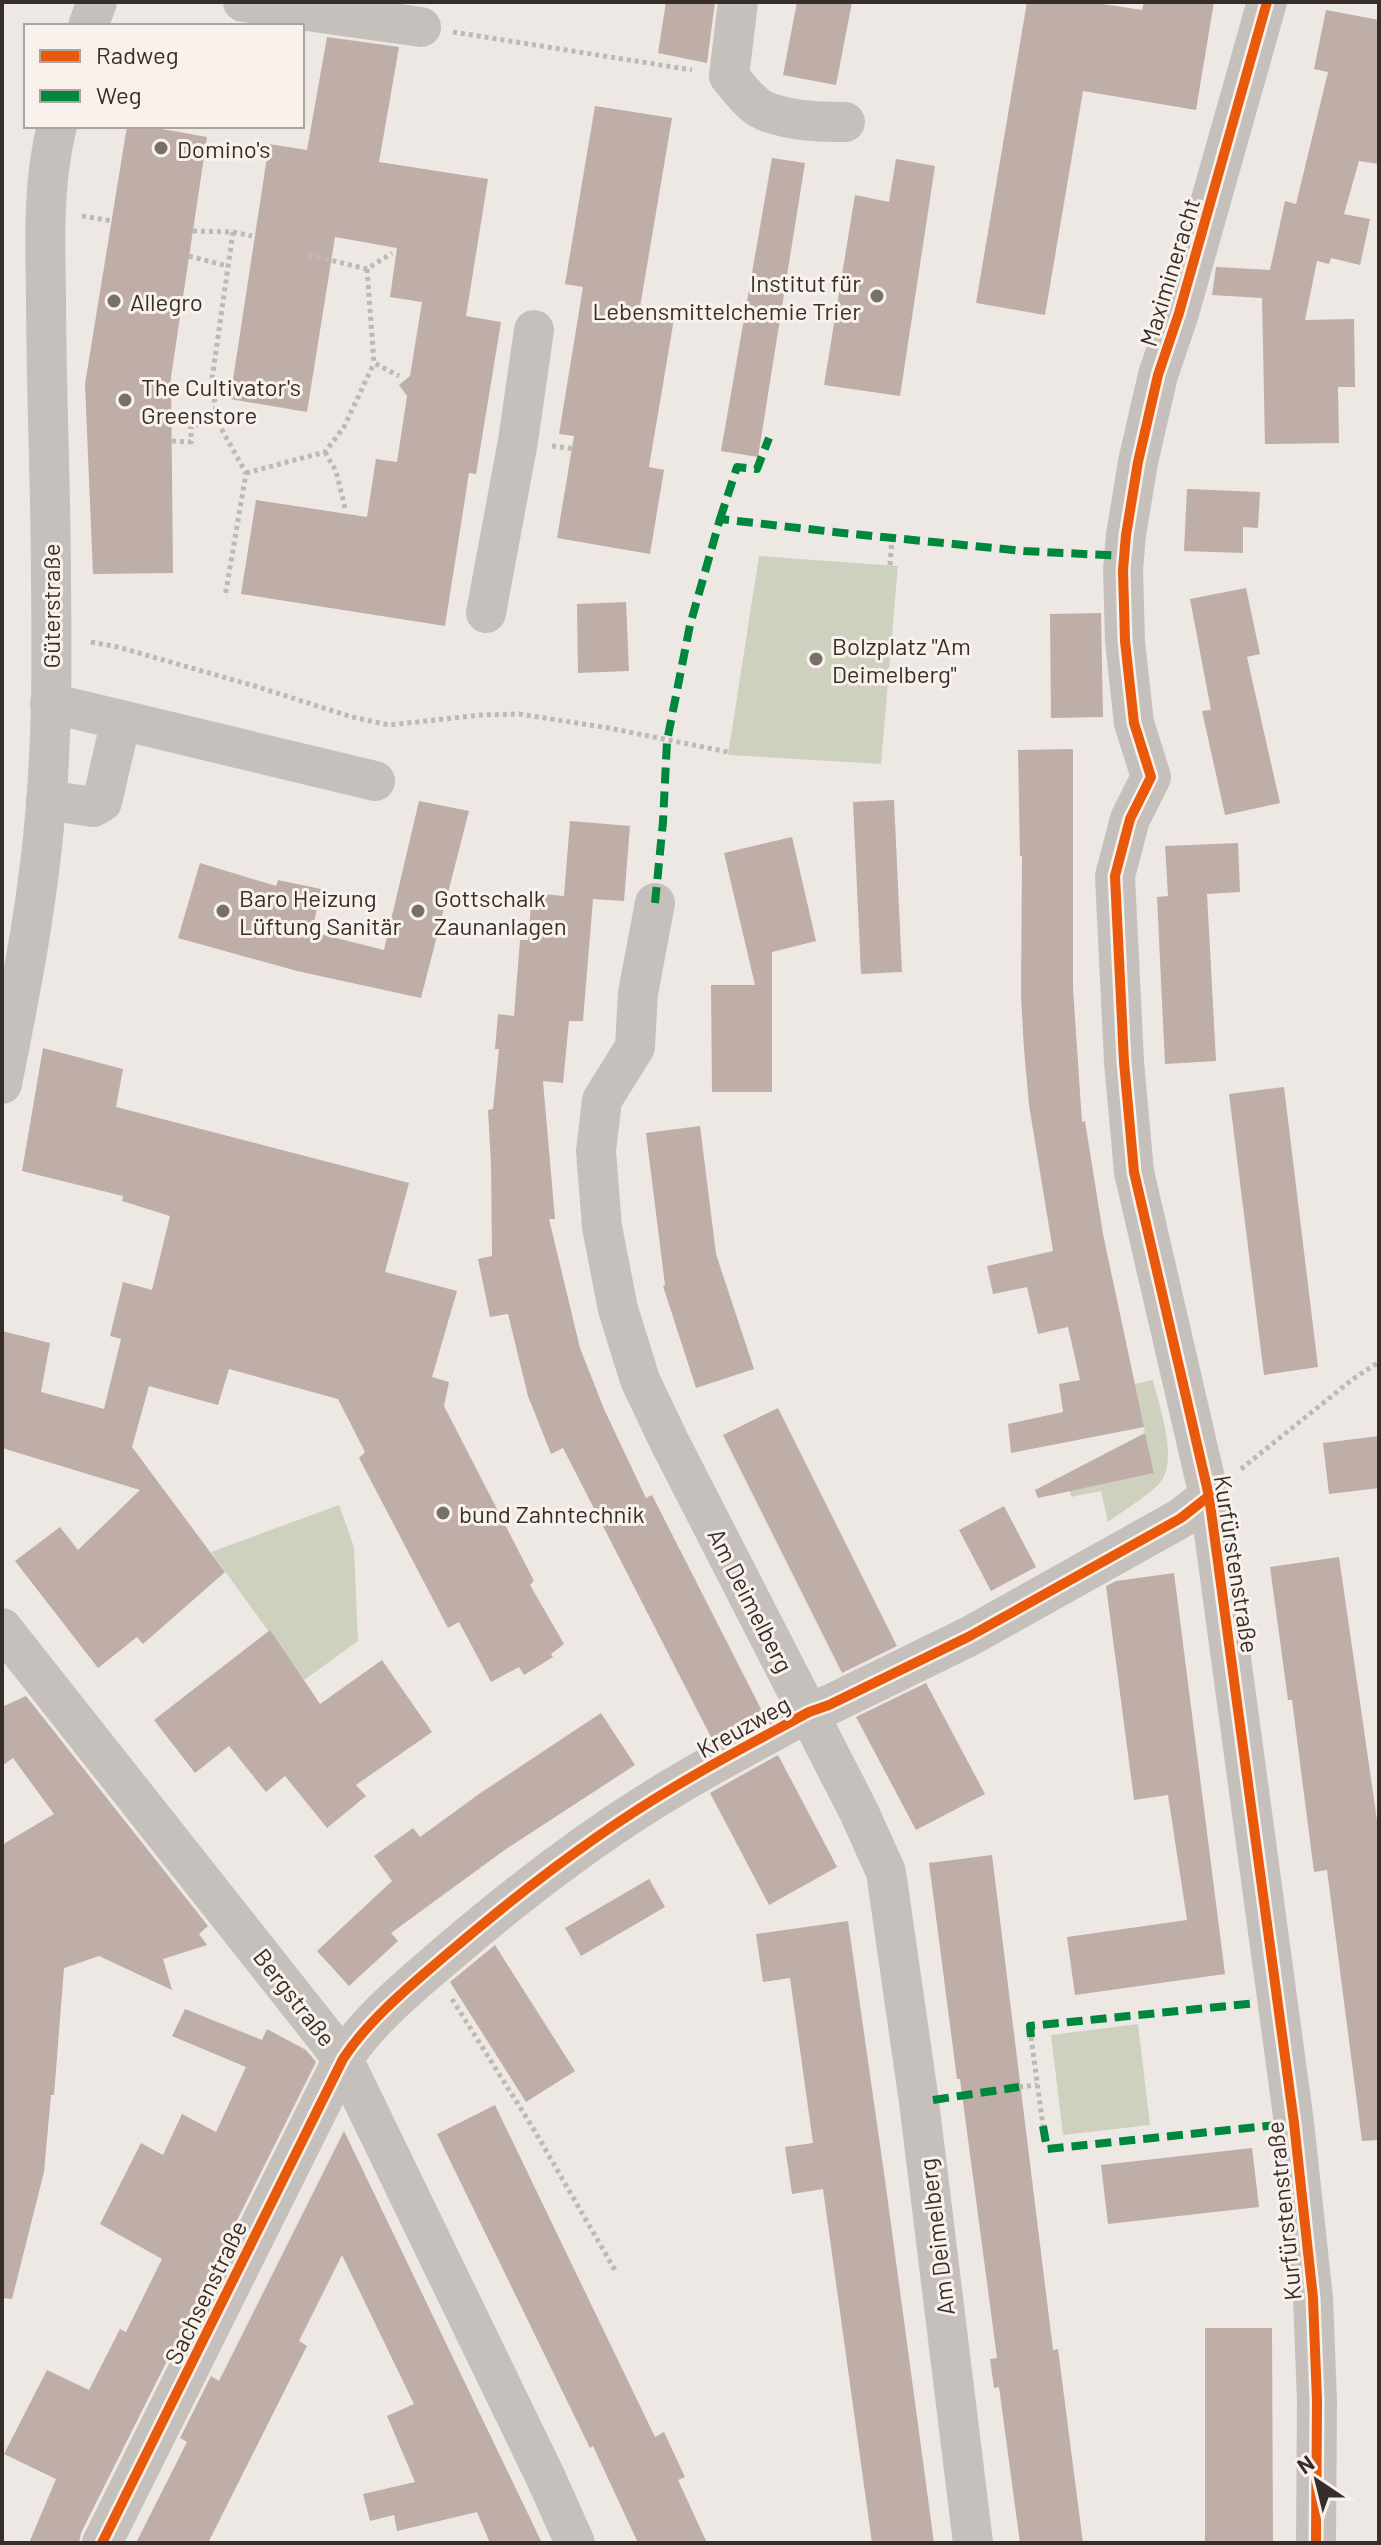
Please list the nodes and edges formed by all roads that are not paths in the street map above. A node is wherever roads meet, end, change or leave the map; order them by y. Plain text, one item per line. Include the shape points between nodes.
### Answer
1 (243, 2) edge
2 (738, 2) edge
3 (1267, 2) edge
4 (421, 27) road end
5 (845, 122) dead end
6 (56, 128) edge
7 (534, 330) dead end
8 (1125, 556) joint
9 (486, 613) dead end
10 (50, 703) junction
11 (121, 720) junction
12 (375, 781) dead end
13 (46, 800) junction
14 (655, 903) dead end
15 (2, 1084) edge
16 (1209, 1496) junction
17 (2, 1628) edge
18 (809, 1712) junction
19 (343, 2059) junction
20 (102, 2543) edge
21 (575, 2543) edge
22 (973, 2543) edge
23 (1316, 2543) edge

1 - 4 street
2 - 5 street via 729,76 762,110 816,122
3 - 8 street, Maximineracht via 1158,375 1138,462
6 - 10 street, Güterstraße via 45,218
7 - 9 street
8 - 16 street, Kurfürstenstraße via 1125,641 1134,723 1151,777 1130,819 1115,876 1128,1109 1134,1172
10 - 11 street
10 - 13 street, Güterstraße
11 - 12 street
11 - 13 street via 102,802 93,807
13 - 15 street, Güterstraße via 21,991
14 - 18 street, Am Deimelberg via 638,993 635,1047 602,1100 596,1151 602,1227 618,1309 640,1380
16 - 18 street, Kreuzweg via 1181,1518 970,1636
16 - 23 street, Kurfürstenstraße via 1313,2298
17 - 19 street, Bergstraße
18 - 19 street, Kreuzweg via 676,1785 499,1911 357,2038
18 - 22 street, Am Deimelberg via 886,1872
19 - 20 street, Sachsenstraße
19 - 21 street, Bergstraße

